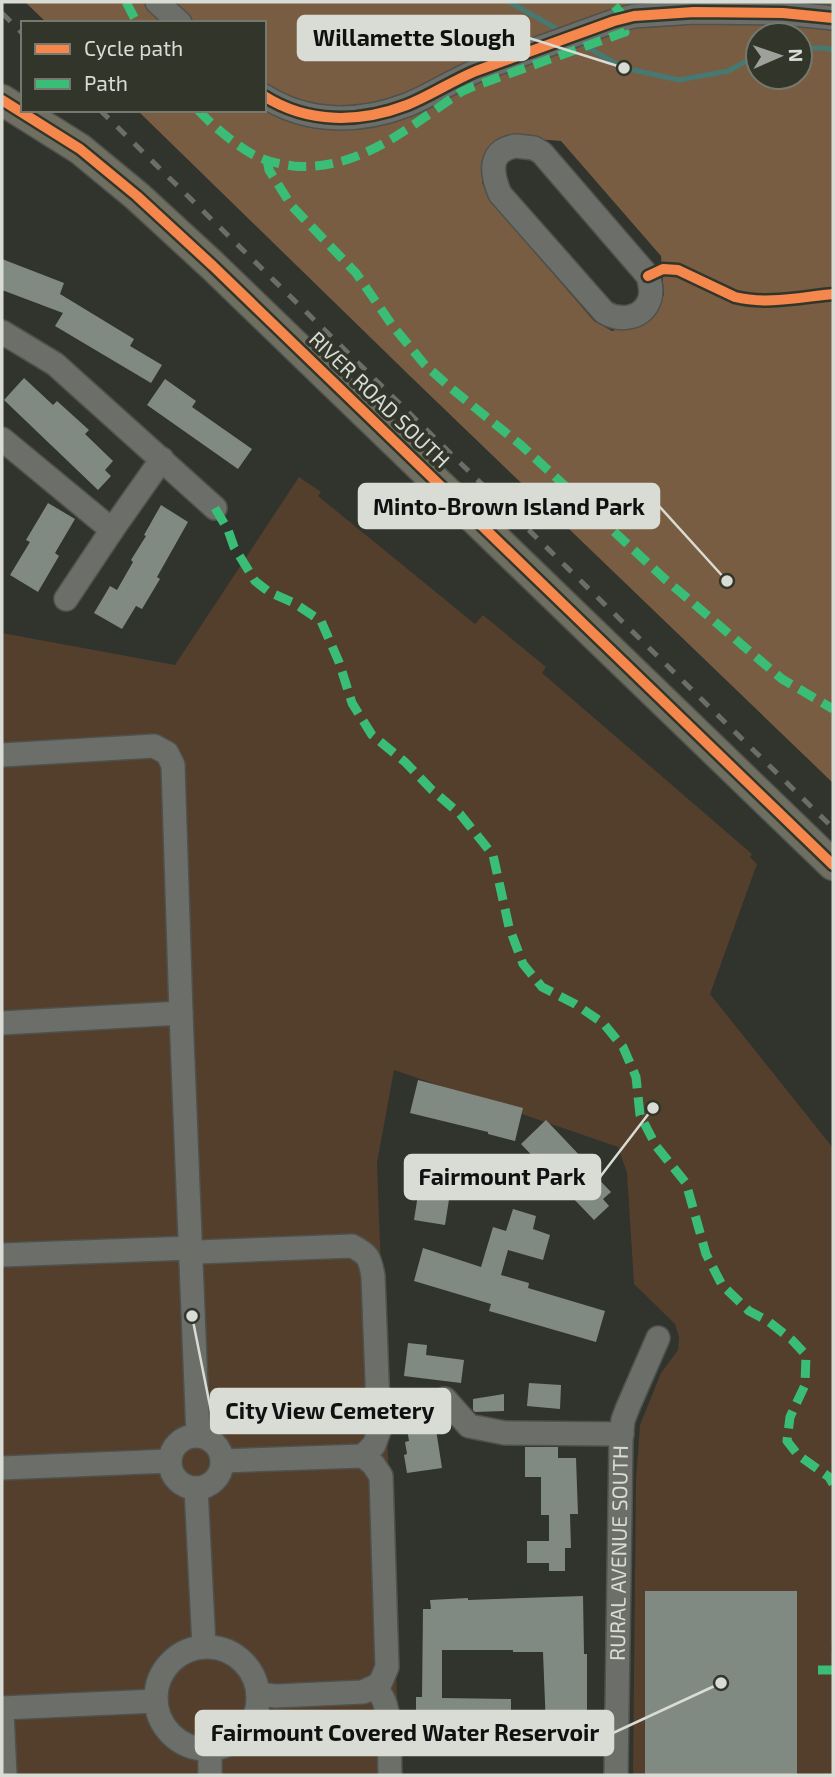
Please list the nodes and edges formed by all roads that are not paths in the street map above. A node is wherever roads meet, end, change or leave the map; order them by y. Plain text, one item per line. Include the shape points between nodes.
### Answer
1 (157, 2) edge
2 (833, 18) edge
3 (178, 21) edge
4 (266, 97) edge
5 (2, 100) edge
6 (21, 112) edge
7 (21, 112) edge
8 (500, 150) joint
9 (2, 332) edge
10 (2, 439) edge
11 (162, 459) junction
12 (215, 508) dead end
13 (112, 530) junction
14 (66, 599) dead end
15 (2, 755) edge
16 (833, 865) edge
17 (181, 1013) junction
18 (2, 1023) edge
19 (190, 1248) junction
20 (2, 1255) edge
21 (658, 1338) dead end
22 (445, 1399) dead end
23 (622, 1434) junction
24 (198, 1436) junction
25 (363, 1456) junction
26 (170, 1461) junction
27 (222, 1461) junction
28 (2, 1468) edge
29 (196, 1489) junction
30 (204, 1646) junction
31 (373, 1689) junction
32 (258, 1695) junction
33 (156, 1701) junction
34 (2, 1710) edge
35 (210, 1749) junction
36 (5, 1775) edge
37 (210, 1775) edge
38 (390, 1775) edge
39 (616, 1775) edge

1 - 3 street
2 - 4 street via 676,12 622,19 476,71 379,114 327,118 283,107
5 - 7 main road, RIVER ROAD SOUTH
6 - 16 main road, RIVER ROAD SOUTH via 80,149 203,257
8 - 8 street via 493,170 500,194 604,312 626,318 641,311 650,298 648,276 542,153 525,146
9 - 11 street via 55,364
10 - 13 street
11 - 12 street
11 - 13 street
13 - 14 street
15 - 17 street via 154,746 167,753 173,765
17 - 18 street
17 - 19 street
19 - 20 street
19 - 24 street
19 - 25 street via 198,1252 352,1246 365,1252 373,1276 379,1431
21 - 23 street, RURAL AVENUE SOUTH via 623,1420
22 - 23 street via 469,1426 505,1433
23 - 39 street, RURAL AVENUE SOUTH
24 - 26 street via 182,1440
24 - 27 street via 214,1443
25 - 27 street
25 - 31 street via 382,1476 387,1667
26 - 28 street
26 - 29 street via 180,1483
27 - 29 street via 213,1483
29 - 30 street
30 - 32 street via 234,1654 255,1679
30 - 33 street via 174,1658 164,1670
31 - 32 street
31 - 38 street via 380,1693 387,1712
32 - 35 street via 250,1725 239,1737
33 - 34 street
33 - 35 street via 159,1716 179,1741
34 - 36 street
35 - 37 street

